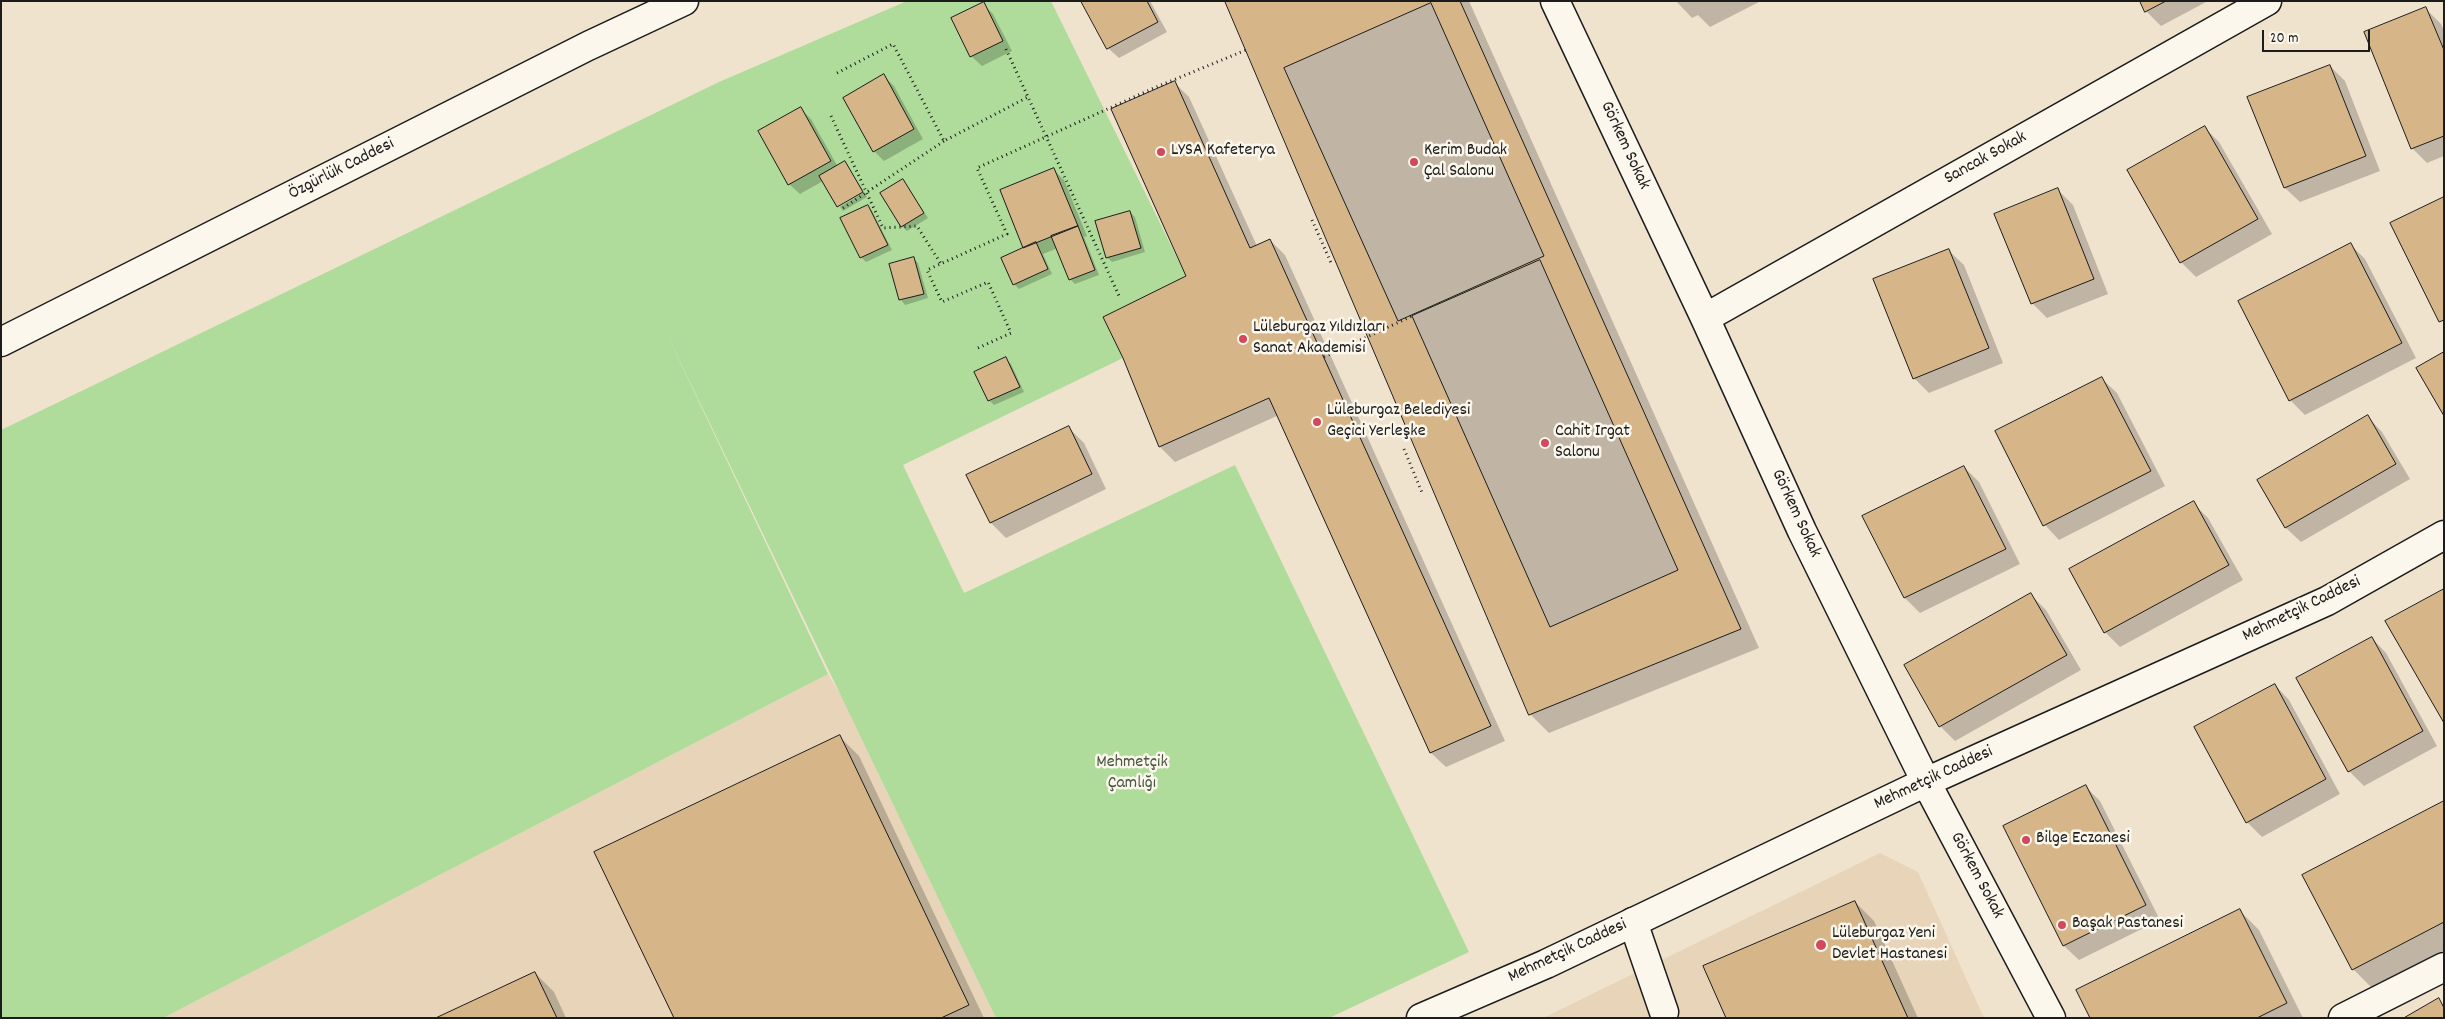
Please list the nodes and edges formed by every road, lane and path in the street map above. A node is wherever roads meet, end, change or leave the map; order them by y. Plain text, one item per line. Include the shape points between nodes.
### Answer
1 (684, 1) edge
2 (1555, 1) edge
3 (2267, 1) edge
4 (1006, 49) dead end
5 (1246, 50) dead end
6 (837, 73) dead end
7 (1028, 97) junction
8 (831, 116) dead end
9 (1046, 136) junction
10 (944, 141) junction
11 (843, 208) dead end
12 (1312, 220) dead end
13 (941, 264) junction
14 (1332, 265) dead end
15 (1120, 298) dead end
16 (1412, 316) dead end
17 (1705, 318) junction
18 (1, 342) edge
19 (978, 348) dead end
20 (1324, 357) dead end
21 (1404, 449) dead end
22 (1423, 495) dead end
23 (2444, 535) edge
24 (1926, 782) junction
25 (1632, 922) junction
26 (2444, 967) edge
27 (1664, 1012) dead end
28 (2360, 1014) edge
29 (1421, 1018) edge
30 (2051, 1018) edge

1 - 18 street, Özgürlük Caddesi via 588,46
2 - 17 street, Görkem Sokak
3 - 17 street, Sancak Sokak
4 - 7 path
5 - 9 path
6 - 10 path via 893,44
7 - 9 path
7 - 10 path
8 - 13 path via 883,228 918,226
9 - 13 path via 977,168 1007,234
9 - 15 path
10 - 11 path
12 - 14 path
13 - 19 path via 927,270 942,302 988,282 1011,333
16 - 20 path
17 - 24 street, Görkem Sokak via 1802,531
21 - 22 path
23 - 24 street, Mehmetçik Caddesi via 2327,601
24 - 25 street, Mehmetçik Caddesi
24 - 30 street, Görkem Sokak
25 - 27 street
25 - 29 street, Mehmetçik Caddesi via 1546,964
26 - 28 street

